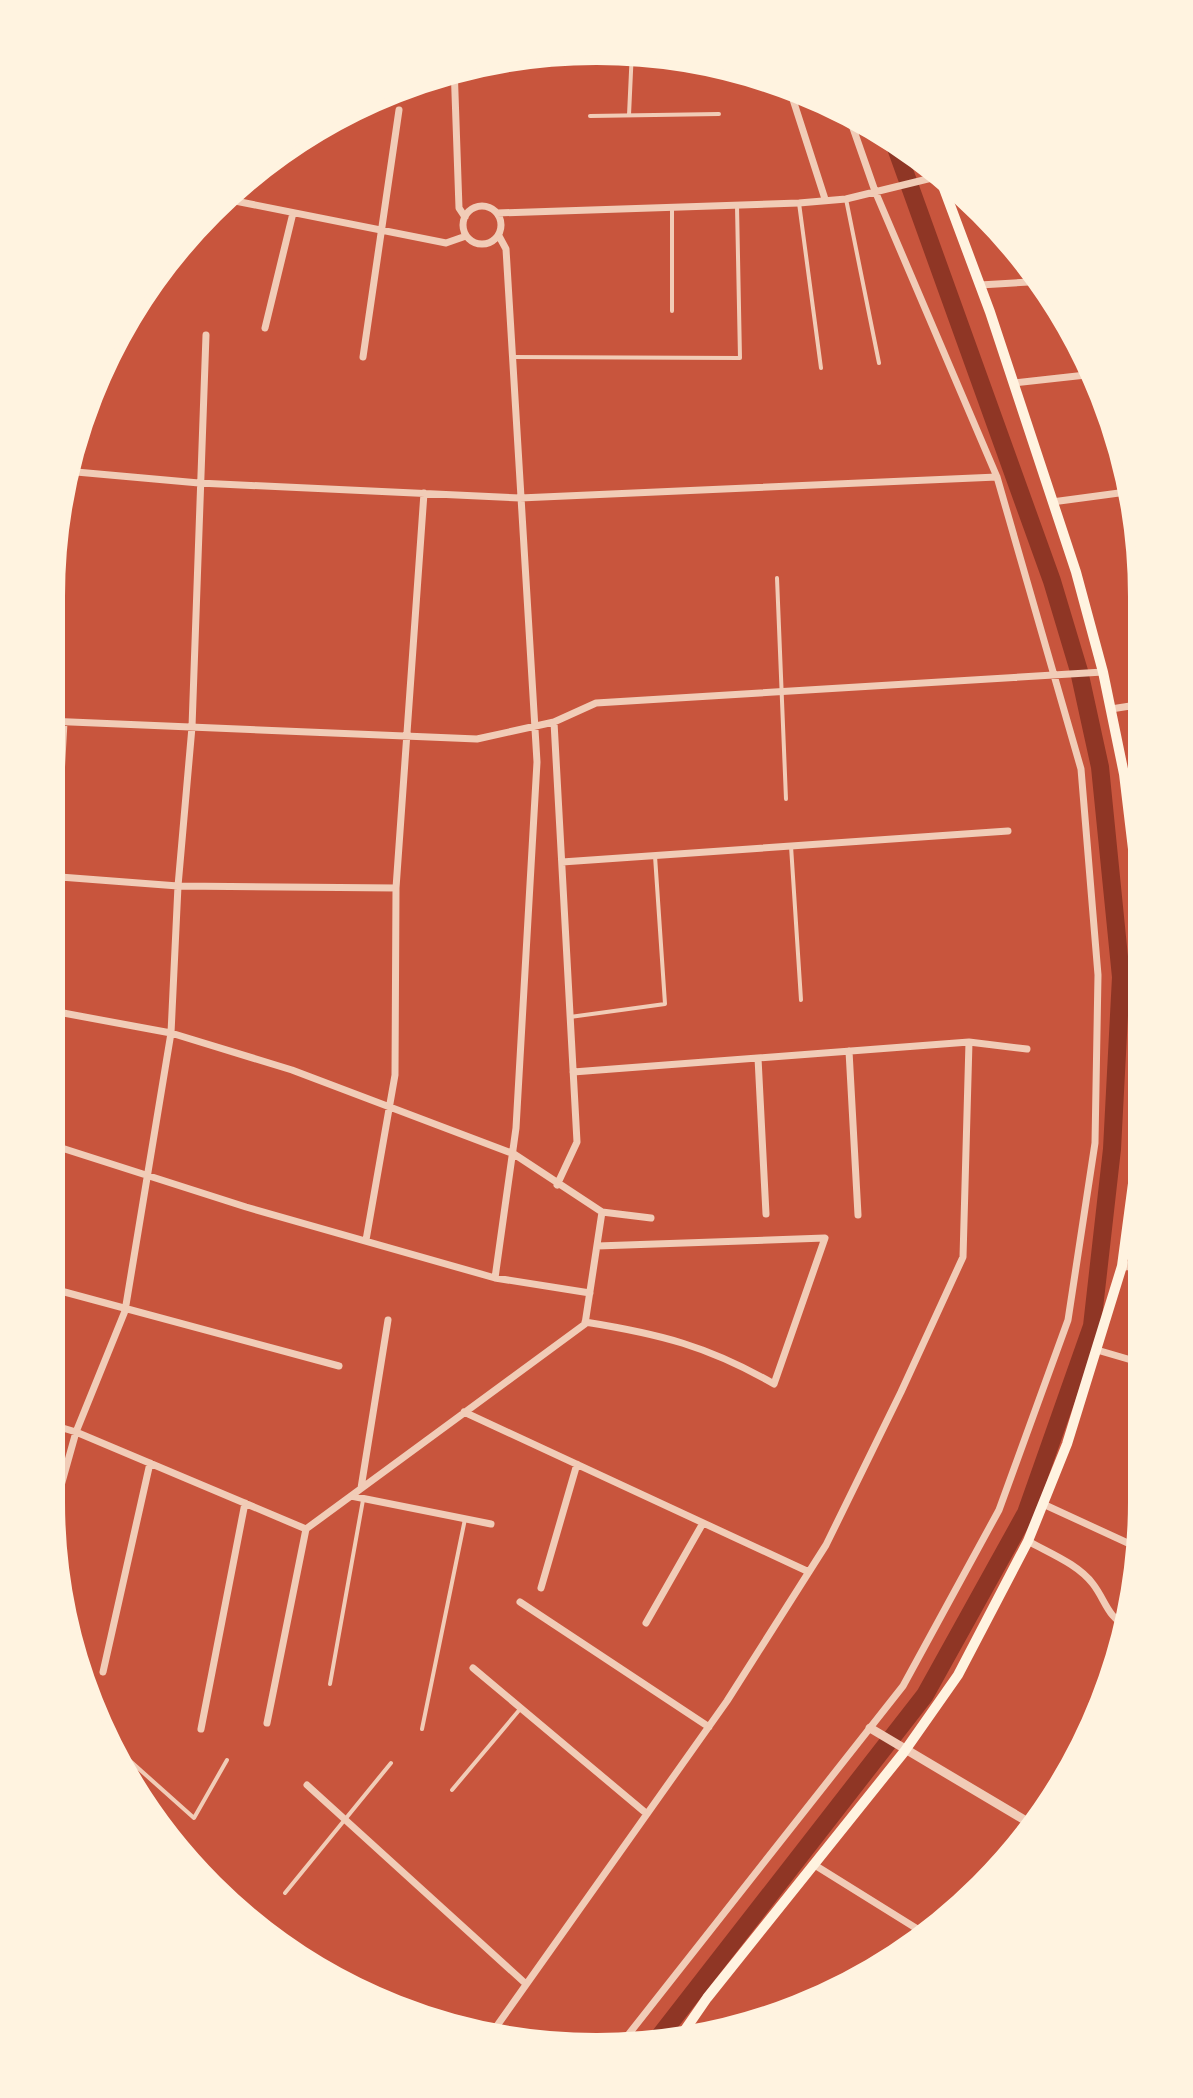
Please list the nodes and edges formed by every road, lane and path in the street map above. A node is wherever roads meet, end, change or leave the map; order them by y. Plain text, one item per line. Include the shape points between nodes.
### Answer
1 (631, 61) edge
2 (454, 79) edge
3 (792, 97) edge
4 (399, 110) dead end
5 (719, 114) dead end
6 (629, 115) junction
7 (590, 116) dead end
8 (853, 126) edge
9 (931, 178) edge
10 (945, 189) edge
11 (880, 190) junction
12 (825, 199) junction
13 (846, 199) junction
14 (234, 201) edge
15 (799, 203) junction
16 (672, 205) junction
17 (737, 206) junction
18 (293, 213) junction
19 (497, 213) junction
20 (465, 217) junction
21 (384, 228) junction
22 (466, 236) junction
23 (499, 236) junction
24 (1031, 282) edge
25 (980, 285) junction
26 (672, 311) dead end
27 (265, 328) dead end
28 (206, 335) dead end
29 (363, 357) dead end
30 (512, 357) junction
31 (879, 363) dead end
32 (821, 368) dead end
33 (1085, 375) edge
34 (1013, 383) junction
35 (75, 472) edge
36 (997, 477) junction
37 (199, 483) junction
38 (1123, 492) edge
39 (424, 493) junction
40 (520, 498) junction
41 (1052, 502) junction
42 (777, 578) dead end
43 (1099, 673) junction
44 (1059, 676) junction
45 (781, 692) junction
46 (1133, 706) edge
47 (1111, 709) junction
48 (60, 722) edge
49 (64, 722) junction
50 (554, 722) junction
51 (536, 726) junction
52 (192, 727) junction
53 (407, 736) junction
54 (60, 766) edge
55 (1133, 787) edge
56 (1125, 788) junction
57 (786, 799) dead end
58 (1008, 831) dead end
59 (1133, 832) edge
60 (791, 846) junction
61 (655, 856) junction
62 (562, 862) junction
63 (60, 877) edge
64 (178, 886) junction
65 (396, 888) junction
66 (801, 1000) dead end
67 (60, 1012) edge
68 (570, 1017) junction
69 (171, 1033) junction
70 (969, 1042) junction
71 (1027, 1049) dead end
72 (849, 1051) junction
73 (758, 1058) junction
74 (573, 1072) junction
75 (389, 1107) junction
76 (60, 1147) edge
77 (514, 1154) junction
78 (147, 1174) junction
79 (1133, 1184) edge
80 (557, 1185) junction
81 (602, 1212) junction
82 (766, 1214) dead end
83 (858, 1215) dead end
84 (651, 1218) dead end
85 (366, 1240) junction
86 (597, 1246) junction
87 (1122, 1266) junction
88 (1133, 1266) edge
89 (495, 1278) junction
90 (60, 1291) edge
91 (590, 1293) junction
92 (125, 1311) junction
93 (388, 1320) dead end
94 (585, 1322) junction
95 (1097, 1350) junction
96 (1133, 1360) edge
97 (339, 1366) dead end
98 (464, 1412) junction
99 (60, 1427) edge
100 (76, 1432) junction
101 (150, 1463) junction
102 (577, 1464) junction
103 (361, 1488) junction
104 (60, 1489) edge
105 (351, 1496) junction
106 (363, 1498) junction
107 (245, 1503) junction
108 (1043, 1504) junction
109 (465, 1519) junction
110 (703, 1523) junction
111 (491, 1524) dead end
112 (306, 1529) junction
113 (1028, 1541) junction
114 (1131, 1545) edge
115 (809, 1572) junction
116 (541, 1588) dead end
117 (520, 1602) dead end
118 (1119, 1622) edge
119 (646, 1623) dead end
120 (473, 1668) dead end
121 (103, 1672) dead end
122 (330, 1684) dead end
123 (521, 1708) junction
124 (267, 1723) dead end
125 (709, 1727) junction
126 (870, 1728) junction
127 (201, 1729) dead end
128 (422, 1729) dead end
129 (904, 1752) junction
130 (124, 1756) edge
131 (227, 1760) dead end
132 (391, 1763) dead end
133 (307, 1785) dead end
134 (452, 1790) dead end
135 (647, 1814) junction
136 (345, 1820) junction
137 (1027, 1822) edge
138 (813, 1864) junction
139 (285, 1893) dead end
140 (919, 1930) edge
141 (526, 1984) junction
142 (495, 2028) edge
143 (685, 2030) edge
144 (626, 2037) edge

1 - 6 lane
2 - 20 street via 459,208
3 - 12 street
4 - 21 street
5 - 6 lane
6 - 7 lane
8 - 11 street
9 - 11 street
10 - 25 main road
11 - 13 street
11 - 36 street
12 - 13 street
12 - 15 street
13 - 31 lane
14 - 18 street
15 - 17 street
15 - 32 lane
16 - 17 street
16 - 19 street
16 - 26 lane
17 - 30 lane via 740,358
18 - 21 street
18 - 27 street
19 - 20 street via 487,206 474,208
19 - 23 street via 502,224
20 - 22 street
21 - 22 street via 446,243
21 - 29 street
22 - 23 street via 476,244 489,244
23 - 30 street via 506,249
24 - 25 street
25 - 34 main road
28 - 37 street
30 - 40 street
33 - 34 street
34 - 41 main road
35 - 37 street
36 - 40 street
36 - 44 street
37 - 39 street
37 - 52 street
38 - 41 street
39 - 40 street
39 - 53 street
40 - 51 street
41 - 43 main road
42 - 45 lane
43 - 44 street
43 - 47 main road
44 - 45 street
44 - 126 street via 1081,769 1098,975 1095,1143 1068,1320 999,1510 903,1686
45 - 50 street via 596,703
45 - 57 lane
46 - 47 street
47 - 56 main road
48 - 49 street
49 - 52 street
49 - 54 street
50 - 51 street
50 - 62 street
51 - 53 street via 477,739
51 - 77 street
52 - 53 street
52 - 64 street
53 - 65 street
55 - 56 lane
56 - 59 main road
58 - 60 street
60 - 61 street
60 - 66 lane
61 - 62 street
61 - 68 lane via 665,1004
62 - 68 street
63 - 64 street
64 - 65 street
64 - 69 street
65 - 75 street via 395,1075
67 - 69 street
68 - 74 street
69 - 75 street
69 - 78 street
70 - 71 street
70 - 72 street
70 - 115 street via 963,1257
72 - 73 street
72 - 83 street
73 - 74 street
73 - 82 street
74 - 80 street via 577,1142
75 - 77 street
75 - 85 street
76 - 78 street
77 - 80 street
77 - 89 street
78 - 85 street
78 - 92 street
79 - 87 main road
80 - 81 street
81 - 84 street
81 - 86 street
85 - 89 street
86 - 91 street
86 - 94 street via 825,1238 774,1384 738,1363 663,1335
87 - 88 street
87 - 95 main road
89 - 91 street
90 - 92 street
91 - 94 street
92 - 97 street
92 - 100 street
93 - 103 street
94 - 98 street
95 - 96 street
95 - 108 main road
98 - 102 street
98 - 103 street
99 - 100 street
100 - 101 street
100 - 104 street
101 - 107 street
101 - 121 street
102 - 110 street
102 - 116 street
103 - 105 street
105 - 106 street
105 - 112 street
106 - 109 street
106 - 122 lane
107 - 112 street
107 - 127 street
108 - 113 main road
108 - 114 street
109 - 111 street
109 - 128 lane
110 - 115 street
110 - 119 street
112 - 124 street
113 - 118 street via 1080,1571
113 - 129 main road via 958,1675
115 - 125 street
117 - 125 street
120 - 123 street
123 - 134 lane
123 - 135 street
125 - 135 street
126 - 129 street
126 - 144 street
129 - 137 street
129 - 138 main road
130 - 131 lane via 194,1818
132 - 136 lane
133 - 136 street
135 - 141 street
136 - 139 lane
136 - 141 street
138 - 140 street
138 - 143 main road
141 - 142 street

